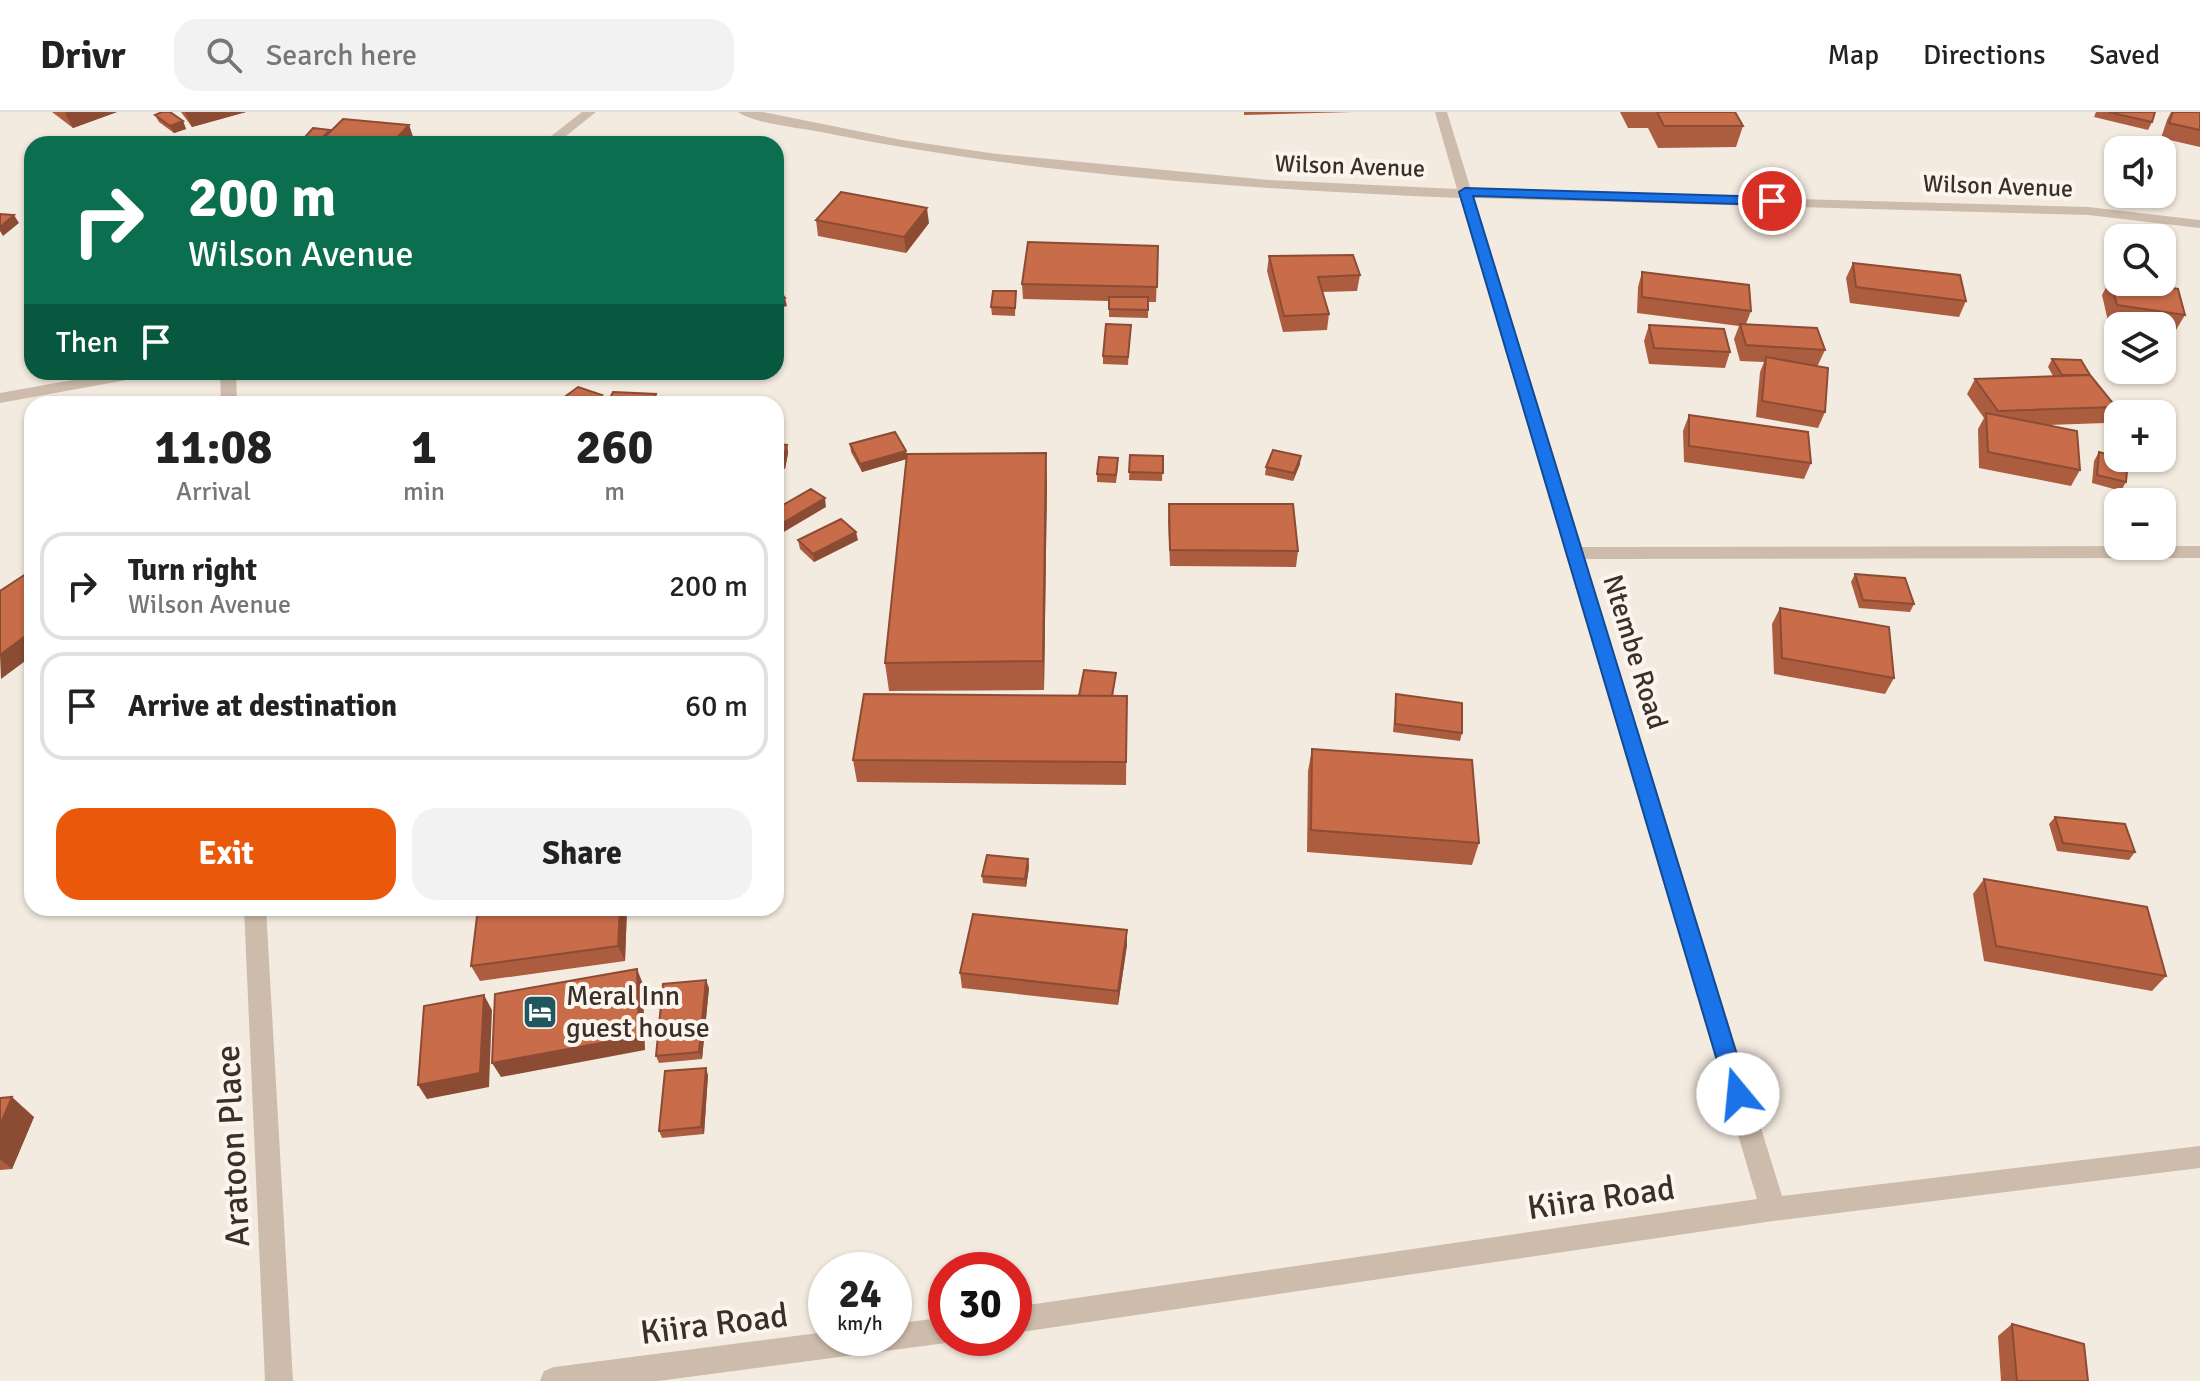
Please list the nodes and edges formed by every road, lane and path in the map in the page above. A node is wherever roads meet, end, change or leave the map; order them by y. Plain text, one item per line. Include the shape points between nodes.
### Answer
1 (590, 112) edge
2 (744, 112) edge
3 (1441, 112) edge
4 (558, 136) edge
5 (1465, 192) junction
6 (2200, 224) edge
7 (99, 380) edge
8 (0, 398) edge
9 (2200, 552) edge
10 (1576, 553) junction
11 (255, 916) edge
12 (2200, 1157) edge
13 (1773, 1209) junction
14 (1032, 1317) edge
15 (808, 1348) edge
16 (279, 1381) edge
17 (554, 1381) edge

1 - 4 street
2 - 5 street, Wilson Avenue via 872,139 1117,172 1268,185
3 - 5 street, Ntembe Road
5 - 6 street, Wilson Avenue via 2088,211
5 - 10 street, Ntembe Road
7 - 8 street
9 - 10 street
10 - 13 street, Ntembe Road
11 - 16 street, Aratoon Place
12 - 13 street, Kiira Road
13 - 14 street, Kiira Road
15 - 17 street, Kiira Road

